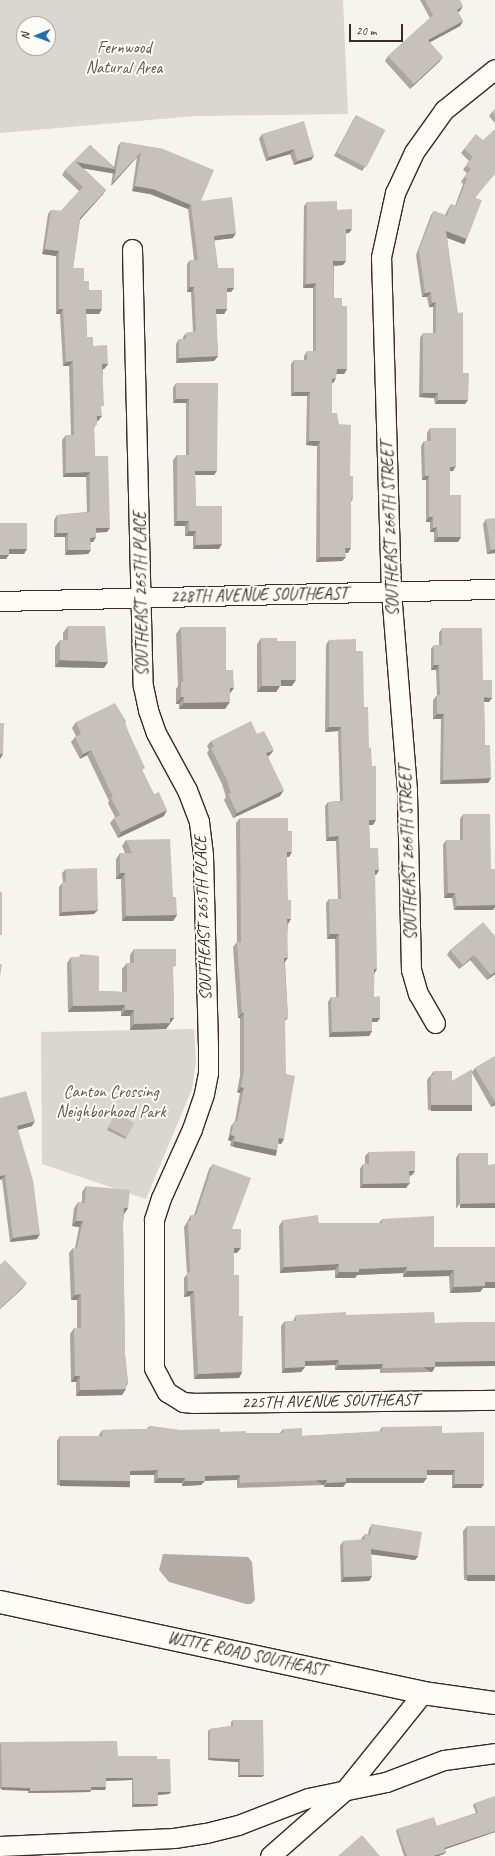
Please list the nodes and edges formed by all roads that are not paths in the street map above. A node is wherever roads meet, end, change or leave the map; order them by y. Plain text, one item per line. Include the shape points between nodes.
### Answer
1 (495, 69) edge
2 (132, 249) dead end
3 (495, 589) edge
4 (391, 593) junction
5 (141, 597) junction
6 (0, 601) edge
7 (436, 1023) dead end
8 (167, 1392) joint
9 (495, 1400) edge
10 (0, 1602) edge
11 (423, 1693) junction
12 (495, 1703) edge
13 (495, 1753) edge
14 (344, 1790) junction
15 (0, 1846) edge
16 (270, 1856) edge

1 - 4 street, SOUTHEAST 266TH STREET via 444,110 414,152 399,181 386,233 381,282
2 - 5 street, SOUTHEAST 265TH PLACE
3 - 4 street, 228TH AVENUE SOUTHEAST
4 - 5 street, 228TH AVENUE SOUTHEAST
4 - 7 street, SOUTHEAST 266TH STREET via 407,790 411,970 418,994
5 - 6 street, 228TH AVENUE SOUTHEAST
5 - 8 street, SOUTHEAST 265TH PLACE via 143,686 148,710 156,734 187,790 199,822 203,856 208,1073 192,1129 161,1198 152,1238 154,1368
8 - 9 street, 225TH AVENUE SOUTHEAST via 184,1402 194,1403
10 - 11 street, WITTE ROAD SOUTHEAST
11 - 12 street, WITTE ROAD SOUTHEAST
11 - 14 street
13 - 14 street via 456,1757 386,1782
14 - 15 street via 308,1798 238,1825 206,1833 174,1838
14 - 16 street

